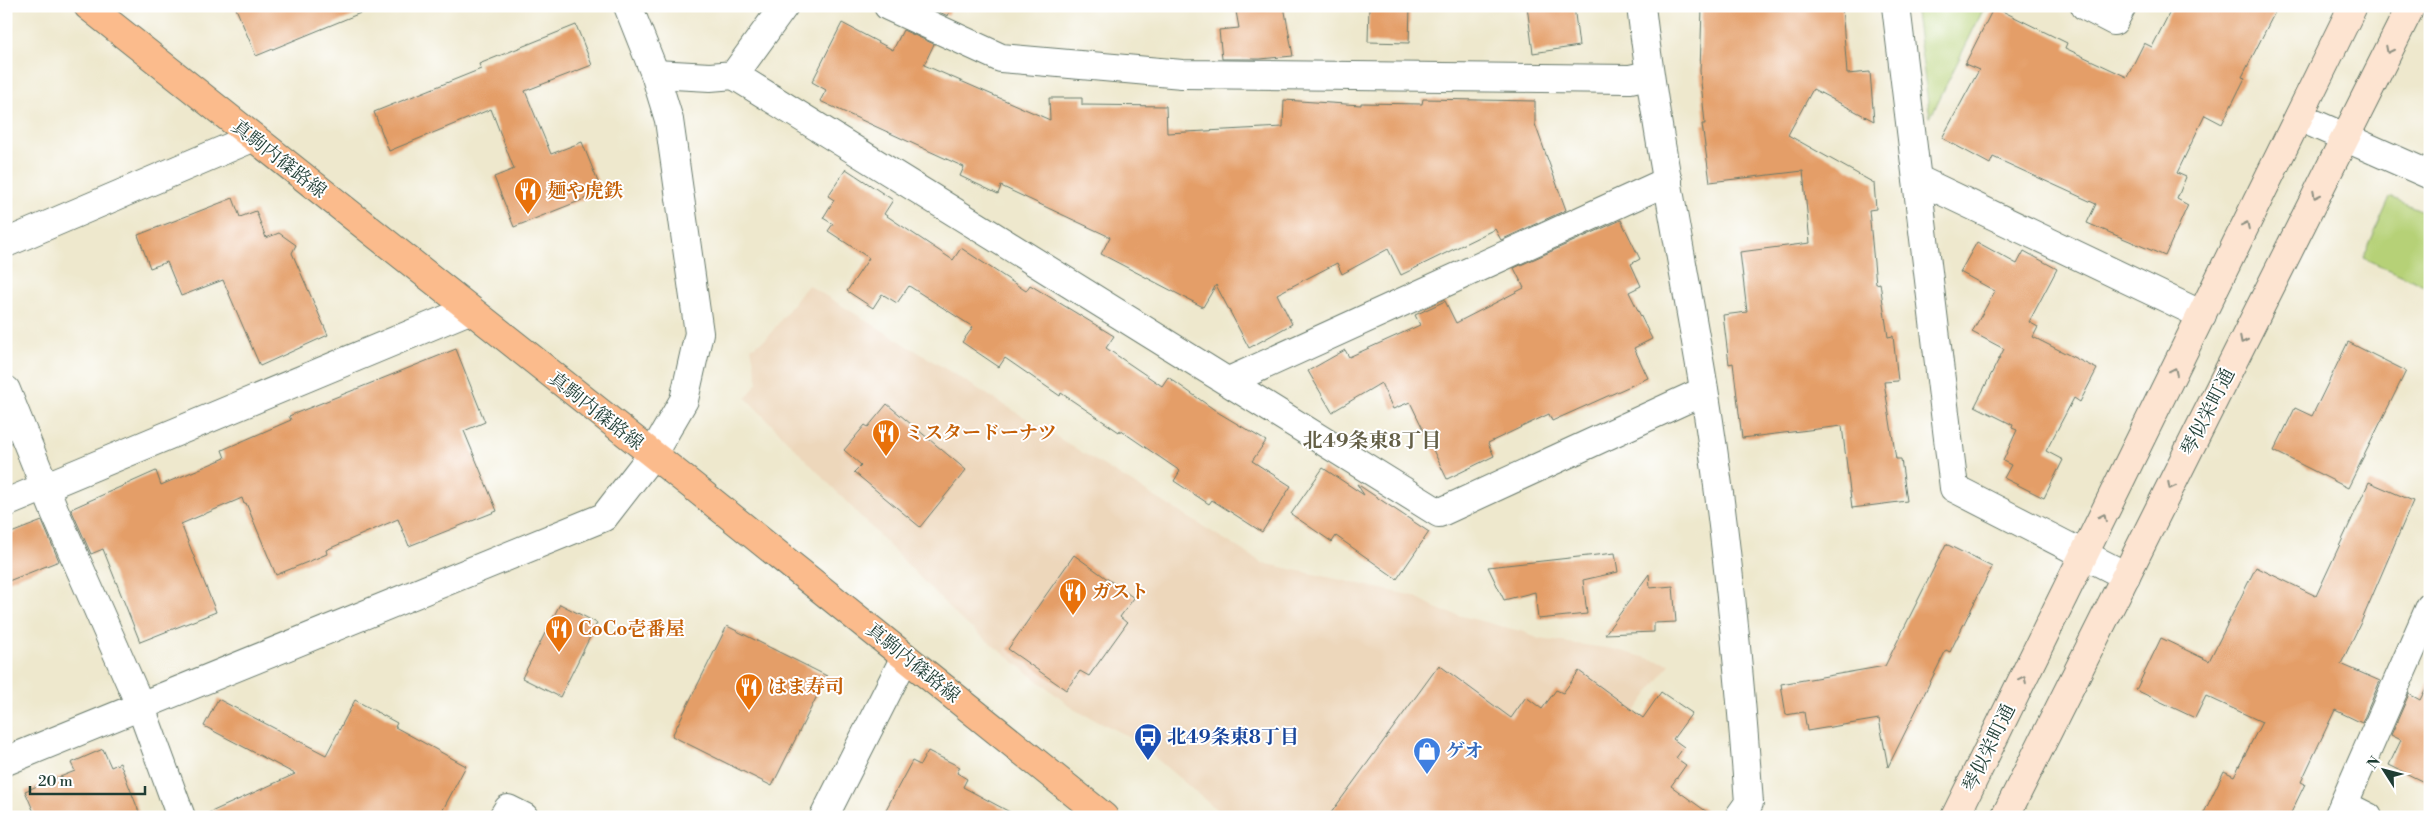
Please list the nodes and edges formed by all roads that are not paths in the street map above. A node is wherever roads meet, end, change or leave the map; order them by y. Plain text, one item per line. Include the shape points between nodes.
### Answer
1 (88, 6) edge
2 (628, 6) edge
3 (784, 6) edge
4 (888, 6) edge
5 (1640, 6) edge
6 (1896, 6) edge
7 (2085, 6) edge
8 (2122, 6) edge
9 (2353, 6) edge
10 (2411, 6) edge
11 (655, 74) junction
12 (734, 74) junction
13 (1649, 75) junction
14 (2299, 117) junction
15 (2346, 136) junction
16 (252, 138) junction
17 (2430, 175) edge
18 (1917, 179) junction
19 (1668, 181) junction
20 (6, 242) edge
21 (469, 310) junction
22 (2202, 315) junction
23 (1229, 381) junction
24 (6, 390) edge
25 (1704, 391) junction
26 (652, 455) junction
27 (46, 487) junction
28 (6, 504) edge
29 (2084, 555) junction
30 (2126, 576) junction
31 (2428, 616) edge
32 (905, 657) junction
33 (140, 705) junction
34 (6, 761) edge
35 (2350, 813) edge
36 (181, 817) edge
37 (503, 817) edge
38 (524, 817) edge
39 (824, 817) edge
40 (1104, 817) edge
41 (1739, 817) edge
42 (1955, 817) edge
43 (2005, 817) edge

1 - 16 main road, 真駒内篠路線
2 - 11 street
3 - 12 street
4 - 13 street via 1001,58 1020,60 1182,74 1620,78
5 - 13 street
6 - 18 street
7 - 8 street via 2114,21
9 - 14 street, 琴似栄町通
10 -> 15 street, 琴似栄町通
11 - 12 street via 710,77
11 - 26 street via 669,120 699,333 684,400
12 - 23 street
13 - 19 street
14 - 15 street
22 -> 14 street, 琴似栄町通
15 - 17 street
15 -> 30 street, 琴似栄町通
16 - 20 street
16 - 21 main road, 真駒内篠路線
18 - 22 street
18 - 29 street via 1954,488
19 - 23 street
19 - 25 street
21 - 26 main road, 真駒内篠路線
21 - 27 street
29 -> 22 street, 琴似栄町通
23 - 25 street via 1439,513
24 - 27 street
25 - 41 street via 1738,651 1749,803
26 - 32 main road, 真駒内篠路線
26 - 33 street via 604,517
27 - 28 street
27 - 33 street
29 - 30 street
42 -> 29 street, 琴似栄町通
30 - 43 street, 琴似栄町通
31 - 35 street
32 - 39 street
32 - 40 main road, 真駒内篠路線
33 - 34 street
33 - 36 street
37 - 38 street via 508,809

